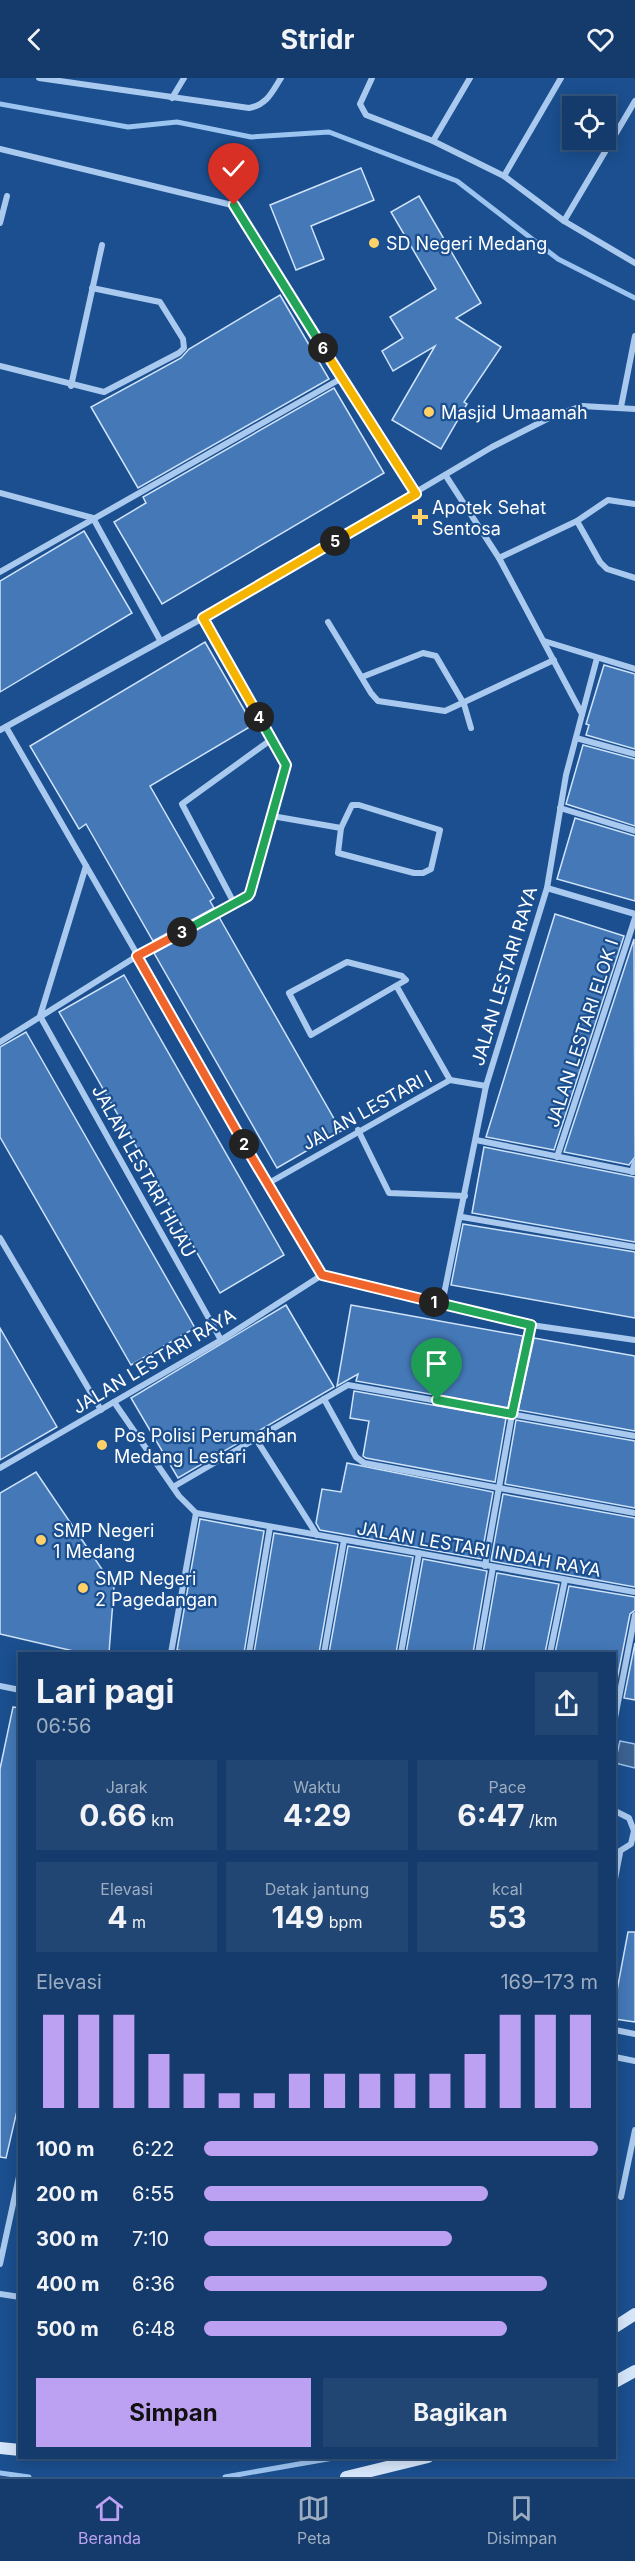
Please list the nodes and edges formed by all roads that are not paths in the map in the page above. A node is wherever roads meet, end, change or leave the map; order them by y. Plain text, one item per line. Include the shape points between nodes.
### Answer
1 (39, 78) edge
2 (184, 78) edge
3 (281, 78) edge
4 (372, 78) edge
5 (470, 78) edge
6 (561, 78) edge
7 (82, 81) edge
8 (172, 98) junction
9 (635, 100) edge
10 (433, 141) junction
11 (0, 149) edge
12 (504, 176) junction
13 (7, 196) dead end
14 (564, 221) junction
15 (0, 224) edge
16 (102, 245) dead end
17 (635, 263) edge
18 (92, 288) junction
19 (635, 336) edge
20 (0, 366) edge
21 (342, 378) junction
22 (71, 386) junction
23 (621, 407) junction
24 (635, 409) edge
25 (446, 476) junction
26 (0, 493) edge
27 (416, 494) junction
28 (635, 504) edge
29 (93, 518) junction
30 (577, 521) junction
31 (499, 558) junction
32 (0, 572) edge
33 (635, 578) edge
34 (203, 618) junction
35 (328, 622) dead end
36 (160, 640) junction
37 (544, 641) junction
38 (597, 658) junction
39 (554, 660) junction
40 (635, 669) edge
41 (362, 678) junction
42 (464, 704) junction
43 (582, 714) junction
44 (3, 728) edge
45 (471, 728) dead end
46 (576, 738) junction
47 (272, 739) junction
48 (635, 754) edge
49 (560, 808) junction
50 (272, 816) junction
51 (341, 828) junction
52 (635, 831) edge
53 (86, 866) junction
54 (547, 888) junction
55 (234, 903) junction
56 (635, 916) edge
57 (137, 956) junction
58 (397, 987) junction
59 (40, 1016) junction
60 (0, 1042) edge
61 (450, 1080) junction
62 (486, 1086) junction
63 (358, 1130) junction
64 (476, 1140) junction
65 (557, 1157) junction
66 (635, 1162) edge
67 (633, 1172) edge
68 (267, 1184) junction
69 (465, 1196) junction
70 (462, 1217) junction
71 (0, 1238) edge
72 (635, 1247) edge
73 (322, 1275) junction
74 (442, 1304) junction
75 (531, 1325) junction
76 (221, 1340) junction
77 (635, 1341) edge
78 (324, 1399) junction
79 (114, 1402) junction
80 (101, 1410) junction
81 (512, 1414) junction
82 (635, 1436) edge
83 (256, 1439) junction
84 (0, 1468) edge
85 (173, 1487) junction
86 (498, 1489) junction
87 (635, 1512) edge
88 (196, 1513) junction
89 (270, 1527) junction
90 (317, 1535) junction
91 (344, 1540) junction
92 (419, 1553) junction
93 (485, 1566) junction
94 (493, 1567) junction
95 (565, 1580) junction
96 (635, 1592) edge
97 (635, 1615) edge
98 (171, 1652) edge
99 (249, 1652) edge
100 (324, 1652) edge
101 (401, 1652) edge
102 (478, 1652) edge
103 (550, 1652) edge
104 (0, 1686) edge
105 (18, 1690) edge
106 (616, 1713) edge
107 (616, 1811) edge
108 (633, 1845) edge
109 (618, 1853) edge
110 (616, 1870) edge
111 (616, 2030) edge
112 (635, 2034) edge
113 (616, 2057) edge
114 (635, 2061) edge
115 (635, 2130) edge
116 (18, 2181) edge
117 (621, 2197) dead end
118 (0, 2264) edge
119 (0, 2294) edge
120 (18, 2297) edge
121 (635, 2314) edge
122 (617, 2322) edge
123 (635, 2371) edge
124 (616, 2381) edge
125 (0, 2448) edge
126 (18, 2450) edge
127 (420, 2459) edge
128 (346, 2477) edge

1 - 7 street
2 - 8 street
3 - 8 street via 269,98 249,108
4 - 10 street via 360,104 366,115
5 - 10 street
6 - 12 street
7 - 8 street
9 - 14 street
10 - 12 street
11 - 21 street via 236,206
12 - 14 street
13 - 15 street
14 - 17 street
16 - 18 street
18 - 22 street
18 - 22 street via 160,302 183,339 184,348 104,392
19 - 23 street
20 - 22 street
21 - 27 street
21 - 29 street
23 - 24 street
23 - 25 street via 578,407 553,416
25 - 27 street
25 - 31 street
26 - 29 street
27 - 34 street
28 - 30 street via 608,500
29 - 32 street
29 - 36 street
30 - 31 street
30 - 33 street via 607,569
31 - 37 street
34 - 36 street
34 - 47 street
35 - 41 street
36 - 44 street
37 - 38 street
37 - 39 street
38 - 40 street
38 - 43 street, JALAN LESTARI RAYA
39 - 42 street
39 - 43 street
41 - 42 street via 378,700 445,711
41 - 42 street via 430,653 436,656
42 - 45 street
43 - 46 street, JALAN LESTARI RAYA
44 - 53 street
46 - 48 street
46 - 49 street, JALAN LESTARI RAYA
47 - 50 street via 286,762
47 - 55 street via 182,804
49 - 52 street
49 - 54 street, JALAN LESTARI RAYA
50 - 51 street
50 - 55 street via 249,895
51 - 51 street via 340,854 414,873 431,869 440,831 359,805 347,810
53 - 57 street
53 - 59 street
54 - 56 street
54 - 62 street, JALAN LESTARI RAYA
55 - 57 street
56 - 65 street, JALAN LESTARI ELOK I
57 - 59 street
57 - 68 street
58 - 58 street via 406,980 402,976 347,962 288,995 312,1035
58 - 61 street
59 - 60 street
59 - 76 street, JALAN LESTARI HIJAU
61 - 62 street, JALAN LESTARI I
61 - 63 street, JALAN LESTARI I
62 - 64 street, JALAN LESTARI RAYA
63 - 68 street, JALAN LESTARI I
63 - 69 street via 389,1193
64 - 65 street
64 - 69 street, JALAN LESTARI RAYA
65 - 67 street
66 - 67 street
68 - 73 street
69 - 70 street, JALAN LESTARI RAYA
70 - 72 street
70 - 74 street, JALAN LESTARI RAYA
71 - 80 street
73 - 74 street
73 - 76 street, JALAN LESTARI RAYA
74 - 75 street
75 - 77 street
75 - 81 street
76 - 79 street, JALAN LESTARI RAYA
78 - 81 street via 353,1385
78 - 83 street
78 - 86 street via 359,1461
79 - 80 street, JALAN LESTARI RAYA
79 - 85 street
80 - 84 street, JALAN LESTARI RAYA
81 - 82 street
81 - 86 street
83 - 85 street
83 - 90 street
85 - 88 street
86 - 87 street
86 - 93 street
88 - 89 street, JALAN LESTARI INDAH RAYA
88 - 98 street
89 - 90 street, JALAN LESTARI INDAH RAYA
89 - 99 street
90 - 91 street, JALAN LESTARI INDAH RAYA
91 - 92 street, JALAN LESTARI INDAH RAYA
91 - 100 street
92 - 93 street, JALAN LESTARI INDAH RAYA
92 - 101 street
93 - 94 street, JALAN LESTARI INDAH RAYA
94 - 95 street, JALAN LESTARI INDAH RAYA
94 - 102 street
95 - 96 street, JALAN LESTARI INDAH RAYA
95 - 103 street
97 - 106 street
104 - 105 street
107 - 108 street via 629,1818 634,1831
108 - 109 street
109 - 110 street
111 - 112 street
113 - 114 street
115 - 117 street
116 - 118 street
119 - 120 street
121 - 122 street
123 - 124 street
125 - 126 street
127 - 128 street

